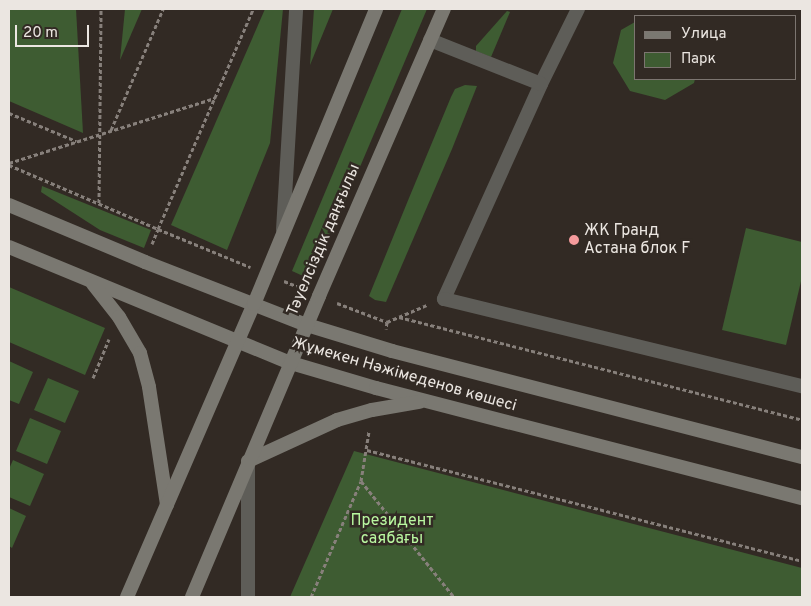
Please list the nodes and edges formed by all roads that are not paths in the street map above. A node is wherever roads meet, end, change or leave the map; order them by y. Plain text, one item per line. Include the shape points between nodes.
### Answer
1 (296, 9) edge
2 (376, 9) edge
3 (444, 9) edge
4 (578, 9) edge
5 (430, 40) junction
6 (541, 84) junction
7 (9, 205) edge
8 (283, 231) junction
9 (9, 247) edge
10 (91, 282) junction
11 (254, 304) junction
12 (307, 325) junction
13 (236, 341) junction
14 (291, 363) junction
15 (802, 386) edge
16 (424, 401) junction
17 (802, 457) edge
18 (248, 461) junction
19 (802, 498) edge
20 (167, 505) junction
21 (127, 597) edge
22 (192, 597) edge
23 (248, 597) edge

1 - 8 lane
2 - 8 main road
3 - 5 main road, Тәуелсіздік даңғылы
4 - 6 lane
5 - 6 lane
5 - 12 main road, Тәуелсіздік даңғылы
6 - 15 lane via 444,299
7 - 11 main road, Жұмекен Нәжімеденов көшесі
8 - 11 main road
9 - 10 main road, Жұмекен Нәжімеденов көшесі
10 - 13 main road, Жұмекен Нәжімеденов көшесі
10 - 20 main road via 119,317 140,353 149,387
11 - 12 main road, Жұмекен Нәжімеденов көшесі
11 - 13 main road
12 - 14 main road, Тәуелсіздік даңғылы
12 - 17 main road, Жұмекен Нәжімеденов көшесі via 402,354
13 - 14 main road, Жұмекен Нәжімеденов көшесі
13 - 20 main road
14 - 16 main road, Жұмекен Нәжімеденов көшесі
14 - 18 main road, Тәуелсіздік даңғылы
16 - 18 main road via 337,420
16 - 19 main road, Жұмекен Нәжімеденов көшесі
18 - 22 main road, Тәуелсіздік даңғылы
18 - 23 lane
20 - 21 main road

